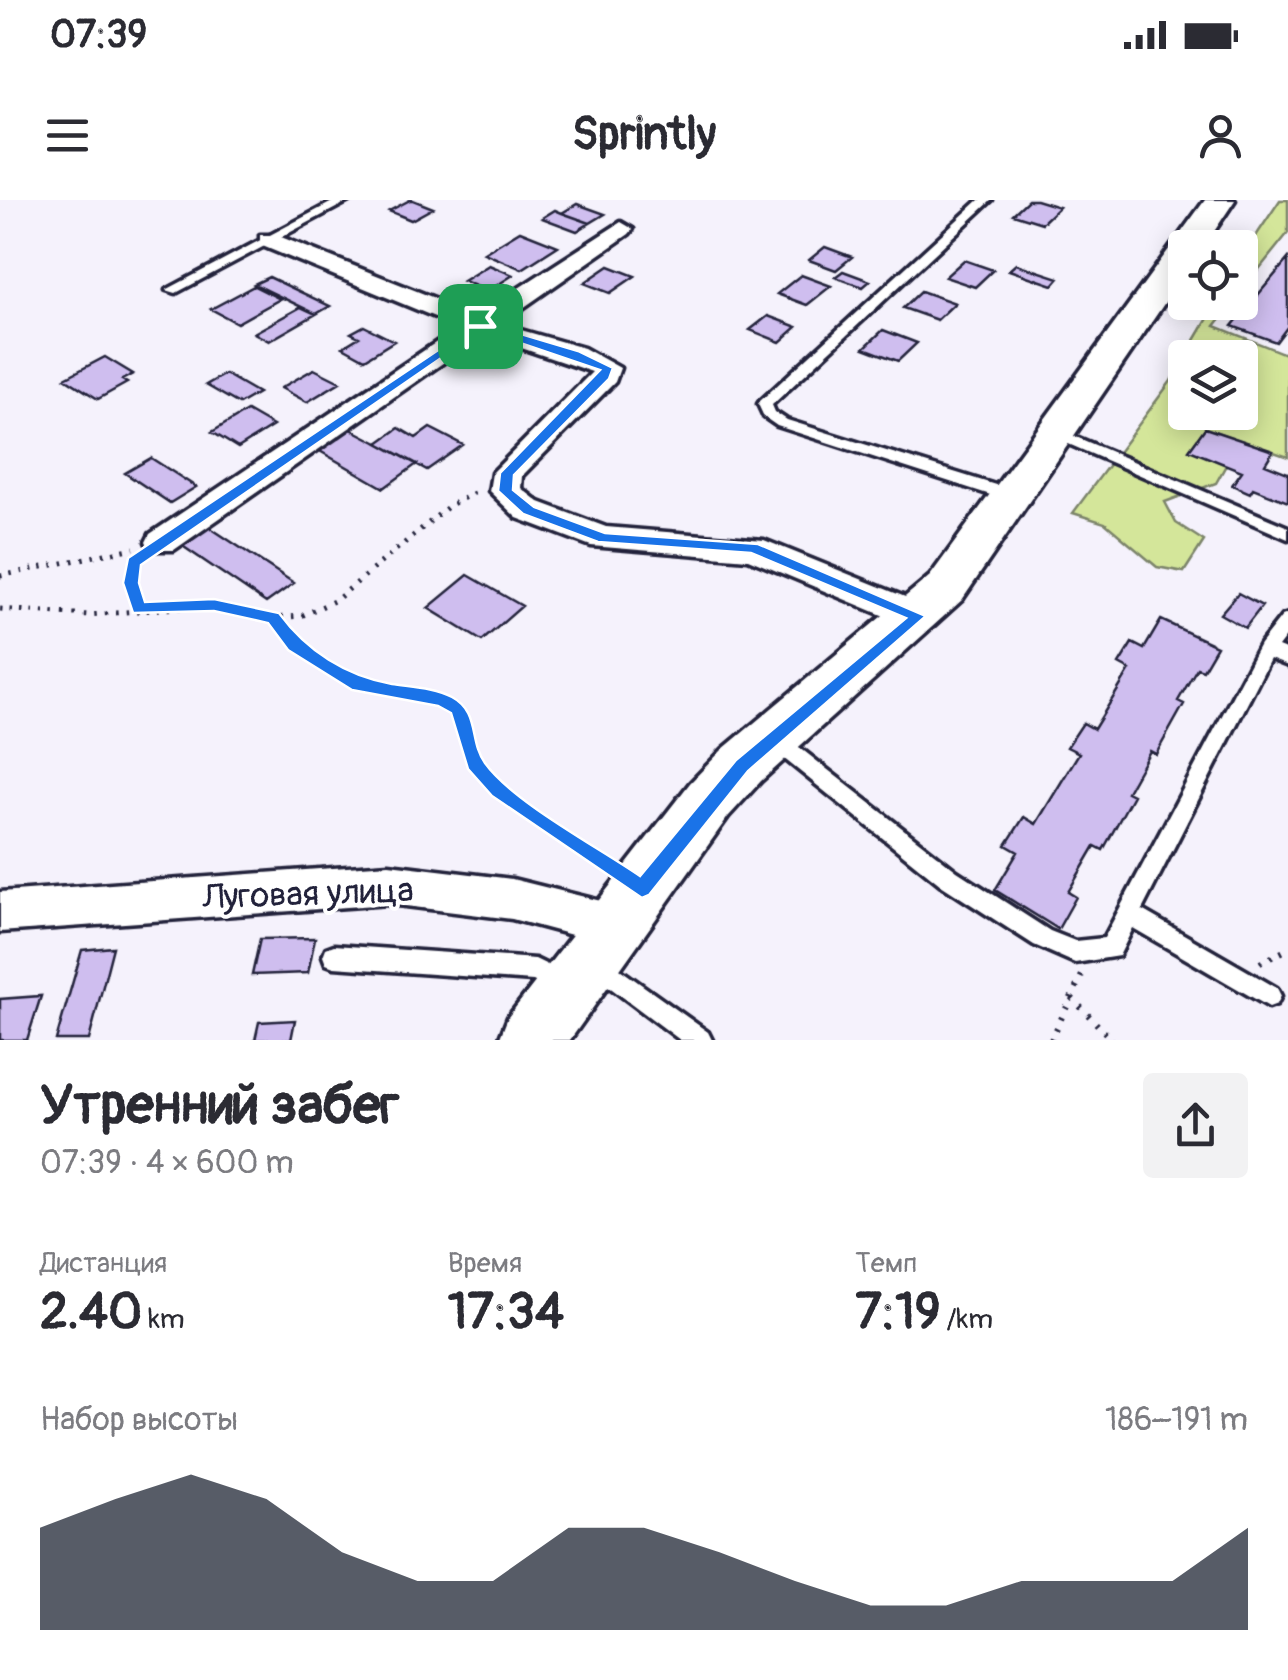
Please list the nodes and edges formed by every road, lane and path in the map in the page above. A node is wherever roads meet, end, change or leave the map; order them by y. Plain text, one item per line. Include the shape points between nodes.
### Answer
1 (346, 200) edge
2 (986, 200) edge
3 (1220, 200) edge
4 (622, 229) dead end
5 (1199, 230) edge
6 (268, 240) junction
7 (1168, 273) edge
8 (172, 290) dead end
9 (480, 326) junction
10 (1055, 433) junction
11 (505, 487) junction
12 (1012, 496) junction
13 (1288, 533) edge
14 (162, 542) junction
15 (0, 576) edge
16 (139, 608) junction
17 (0, 610) edge
18 (918, 616) junction
19 (273, 618) junction
20 (1288, 621) edge
21 (1266, 650) junction
22 (1288, 660) edge
23 (774, 738) junction
24 (0, 912) edge
25 (1130, 914) junction
26 (603, 940) junction
27 (1094, 950) junction
28 (334, 956) dead end
29 (1269, 996) dead end
30 (1072, 998) junction
31 (531, 1040) edge
32 (700, 1040) edge
33 (1051, 1040) edge
34 (1112, 1040) edge

1 - 6 lane
2 - 12 lane via 765,404 782,423
3 - 5 street
4 - 9 street
6 - 8 lane
6 - 9 street
7 - 10 street
9 - 11 street via 606,368 507,473
9 - 14 street
10 - 12 street
10 - 13 lane
11 - 18 street via 528,510 603,538 752,548
11 - 19 path via 479,490 450,505 336,600 302,616
12 - 18 street
14 - 15 path
14 - 16 path via 134,562 131,583
16 - 17 path via 89,615
16 - 19 path via 214,605
18 - 23 street
19 - 26 path via 294,646 358,685 457,708 474,764
20 - 21 lane
21 - 22 lane
21 - 25 lane
23 - 26 street via 709,800
23 - 27 lane via 950,878 1042,938 1075,952
24 - 26 street, Луговая улица via 389,884 512,899
25 - 27 lane via 1111,948
25 - 29 lane
26 - 28 lane via 535,970
26 - 31 street
26 - 32 lane
27 - 30 path
30 - 33 path
30 - 34 path

